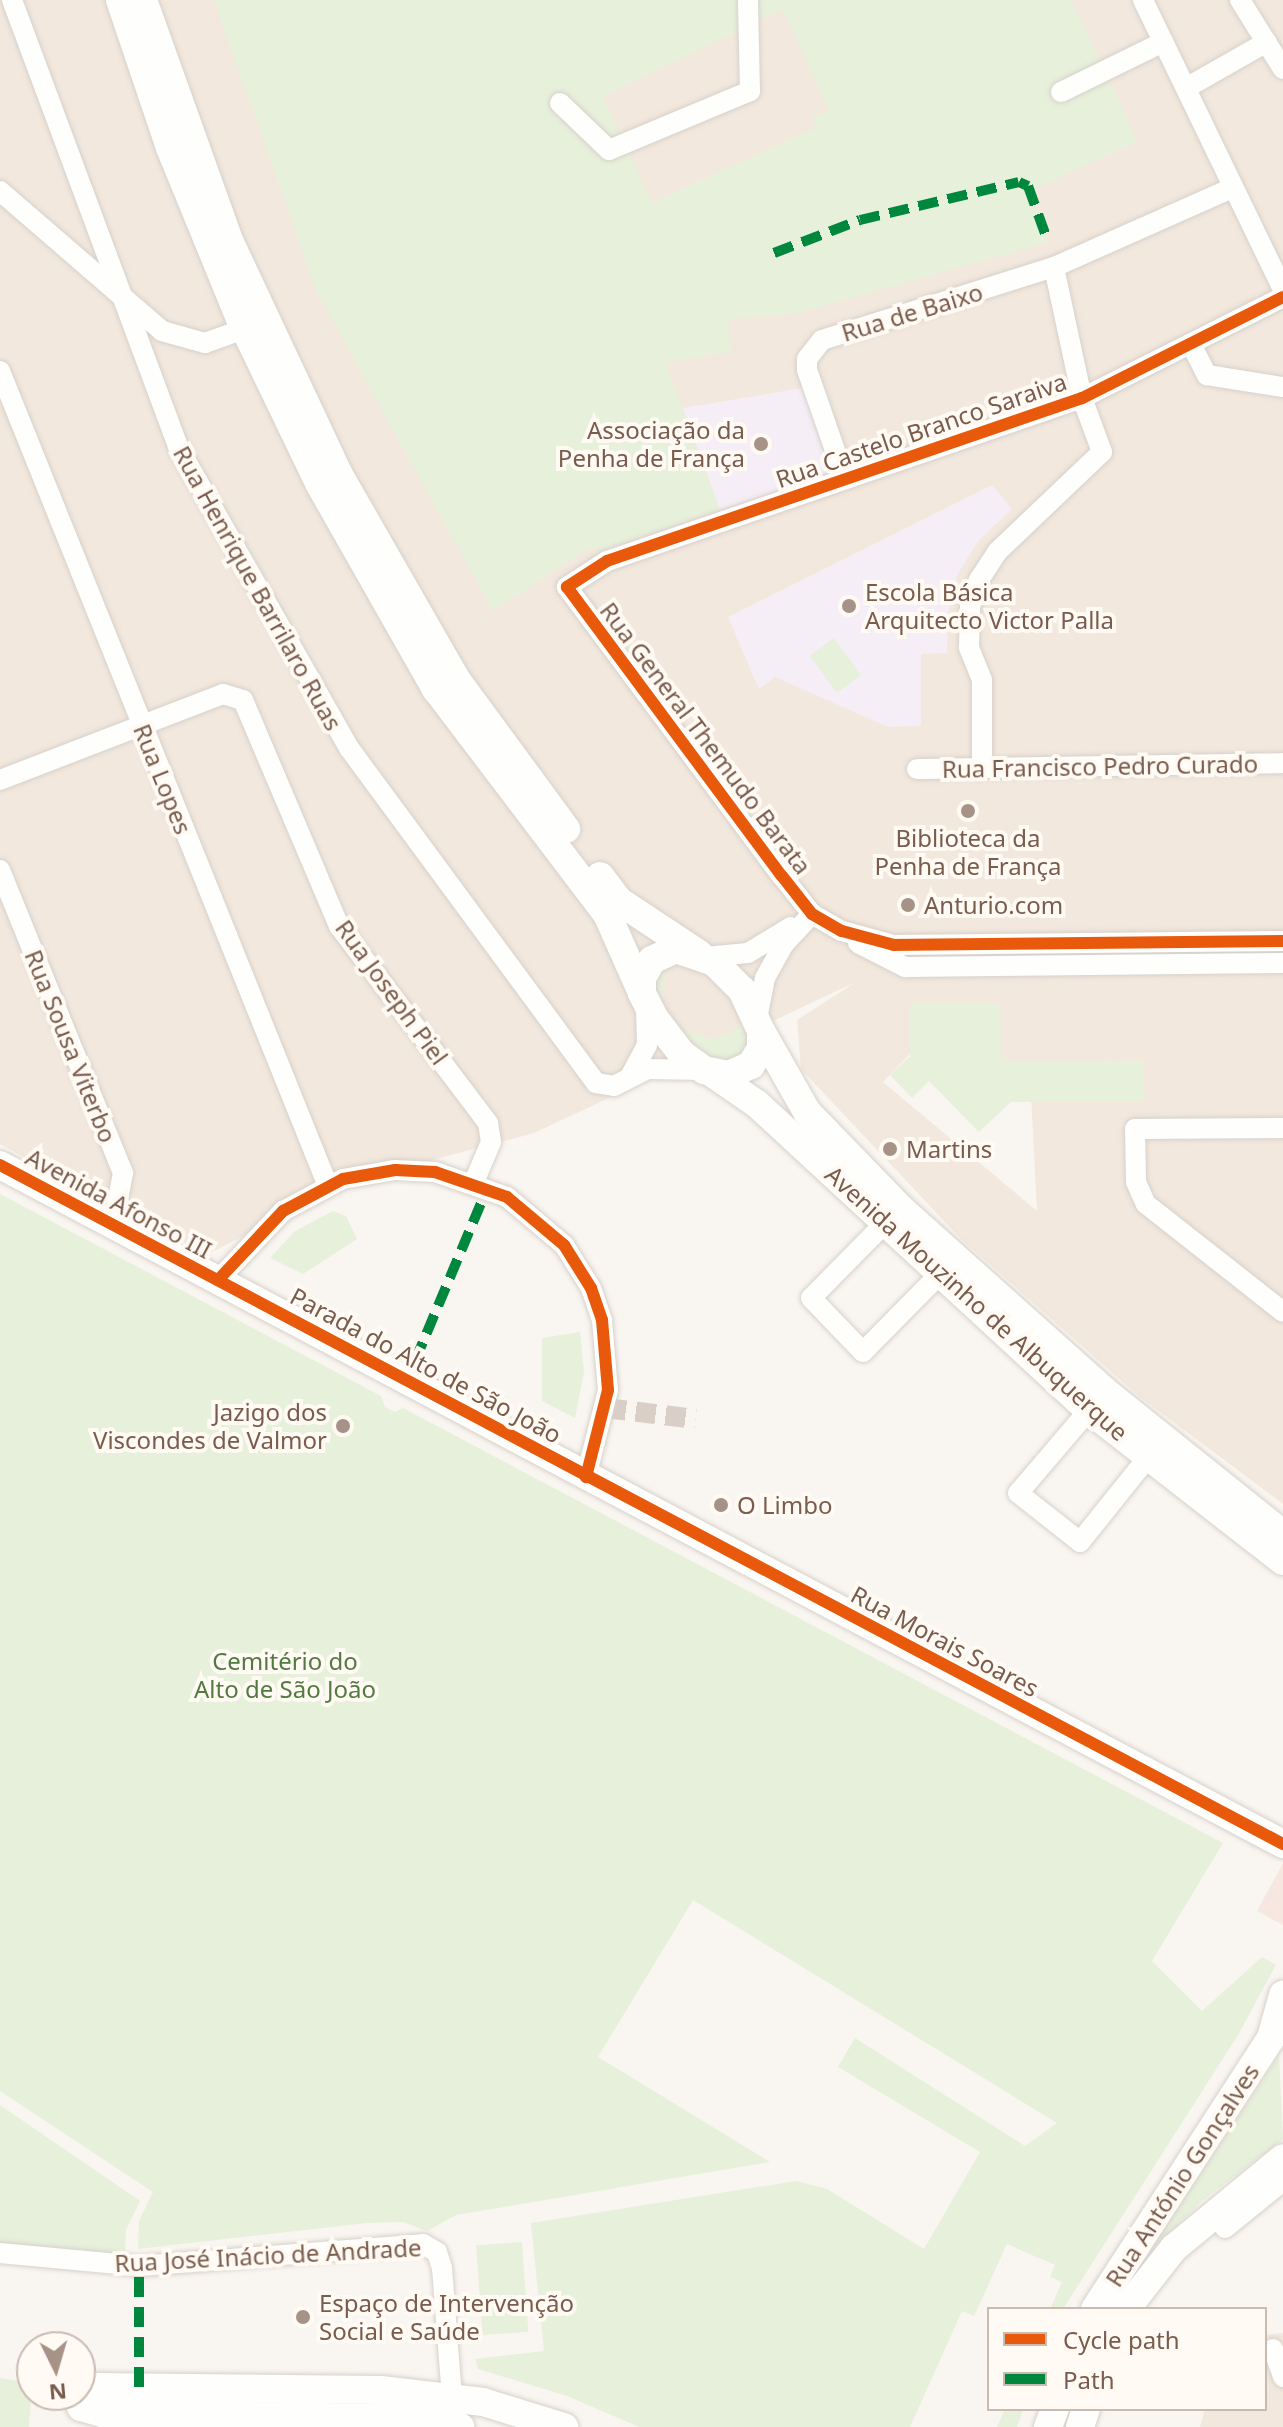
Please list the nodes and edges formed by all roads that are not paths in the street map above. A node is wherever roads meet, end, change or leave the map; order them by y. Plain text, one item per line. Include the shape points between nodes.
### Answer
1 (12, 0) edge
2 (120, 0) edge
3 (143, 0) edge
4 (748, 0) edge
5 (1143, 0) edge
6 (1240, 0) edge
7 (1163, 42) junction
8 (1267, 42) junction
9 (1283, 69) edge
10 (1186, 88) junction
11 (1061, 92) dead end
12 (560, 103) dead end
13 (1232, 188) junction
14 (0, 191) edge
15 (1054, 267) junction
16 (1283, 289) edge
17 (119, 296) junction
18 (1283, 297) edge
19 (244, 329) junction
20 (1191, 344) junction
21 (0, 371) edge
22 (1283, 387) edge
23 (1082, 398) junction
24 (845, 479) junction
25 (567, 587) joint
26 (141, 724) junction
27 (1283, 763) edge
28 (982, 768) junction
29 (917, 769) dead end
30 (0, 780) edge
31 (0, 870) edge
32 (812, 914) junction
33 (842, 931) junction
34 (1283, 941) edge
35 (1039, 943) junction
36 (702, 955) junction
37 (1283, 963) edge
38 (1039, 965) junction
39 (644, 997) junction
40 (759, 1025) junction
41 (708, 1071) junction
42 (631, 1075) junction
43 (1283, 1128) edge
44 (0, 1165) edge
45 (474, 1182) junction
46 (328, 1186) junction
47 (895, 1216) junction
48 (113, 1225) junction
49 (947, 1268) junction
50 (218, 1280) junction
51 (1283, 1312) edge
52 (1096, 1400) junction
53 (1155, 1448) junction
54 (586, 1477) junction
55 (1283, 1534) edge
56 (1283, 1561) edge
57 (1283, 1844) edge
58 (1282, 2012) edge
59 (1283, 2158) edge
60 (1283, 2181) edge
61 (1225, 2228) dead end
62 (0, 2253) edge
63 (1096, 2307) edge
64 (1128, 2307) edge
65 (1273, 2349) dead end
66 (1283, 2377) edge
67 (96, 2387) edge
68 (452, 2397) junction
69 (95, 2411) edge
70 (392, 2422) edge
71 (445, 2426) edge
72 (564, 2427) edge

1 - 17 street, Rua Henrique Barrilaro Ruas
2 - 19 main road via 170,148
3 - 36 main road via 190,140 259,311 338,473 456,679 619,901
4 - 12 street via 750,91 609,150
5 - 7 street
6 - 8 street
7 - 10 street
7 - 11 street
8 - 9 street
8 - 10 street
10 - 13 street
13 - 15 street
13 - 16 street
14 - 17 street
15 - 23 street
15 - 24 street, Rua de Baixo via 840,333 813,347 807,370
17 - 19 street via 162,331 205,343
17 - 42 street, Rua Henrique Barrilaro Ruas via 178,447 349,748 594,1080 609,1087
18 - 20 street, Rua Castelo Branco Saraiva
19 - 39 main road via 320,485 436,689 607,914
20 - 22 street via 1207,375
20 - 23 street, Rua Castelo Branco Saraiva
21 - 26 street, Rua Lopes
23 - 24 street, Rua Castelo Branco Saraiva
23 - 28 street via 1102,452 997,552 970,607 969,647 982,680
24 - 25 street, Rua Castelo Branco Saraiva via 607,561
25 - 32 street, Rua General Themudo Barata
26 - 30 street
26 - 45 street, Rua Joseph Piel via 223,694 237,695 247,707 339,926 488,1123 491,1142
26 - 46 street, Rua Lopes
27 - 28 street, Rua Francisco Pedro Curado
28 - 29 street, Rua Francisco Pedro Curado
31 - 48 street, Rua Sousa Viterbo via 123,1173
32 - 33 street
32 - 36 street via 748,953
32 - 40 street via 784,944 765,978
33 - 35 street via 894,945
33 - 38 street via 905,967
34 - 35 street
35 - 38 street
36 - 39 main road via 676,949 656,956 642,978
36 - 40 main road via 733,979
37 - 38 street
39 - 41 main road via 674,1045
39 - 42 street via 647,1045
40 - 41 main road via 761,1048 751,1065 729,1075
40 - 47 main road, Avenida Mouzinho de Albuquerque via 807,1112
41 - 42 street, Rua Henrique Barrilaro Ruas via 648,1069
41 - 47 main road, Avenida Mouzinho de Albuquerque
43 - 51 street via 1135,1129 1136,1182 1146,1204
44 - 48 main road, Avenida Afonso III
45 - 46 street, Parada do Alto de São João via 395,1170
45 - 54 street, Parada do Alto de São João via 516,1202 553,1233 579,1266 597,1303 609,1355 608,1390
46 - 50 street, Parada do Alto de São João via 265,1226
47 - 49 main road, Avenida Mouzinho de Albuquerque
47 - 49 street via 811,1298 863,1352
48 - 50 main road, Avenida Afonso III
49 - 52 main road, Avenida Mouzinho de Albuquerque
50 - 54 main road, Parada do Alto de São João
52 - 53 main road, Avenida Mouzinho de Albuquerque
52 - 53 street via 1018,1493 1080,1542
53 - 55 main road, Avenida Mouzinho de Albuquerque
53 - 56 main road, Avenida Mouzinho de Albuquerque
54 - 57 main road, Rua Morais Soares
58 - 63 main road, Rua António Gonçalves via 1271,2038
59 - 64 main road, Rua António Gonçalves via 1174,2248
60 - 61 street
62 - 68 street, Rua José Inácio de Andrade via 139,2266 423,2244 437,2252 442,2268
65 - 66 street
67 - 68 main road via 356,2389
68 - 72 main road
69 - 70 main road
70 - 71 main road

